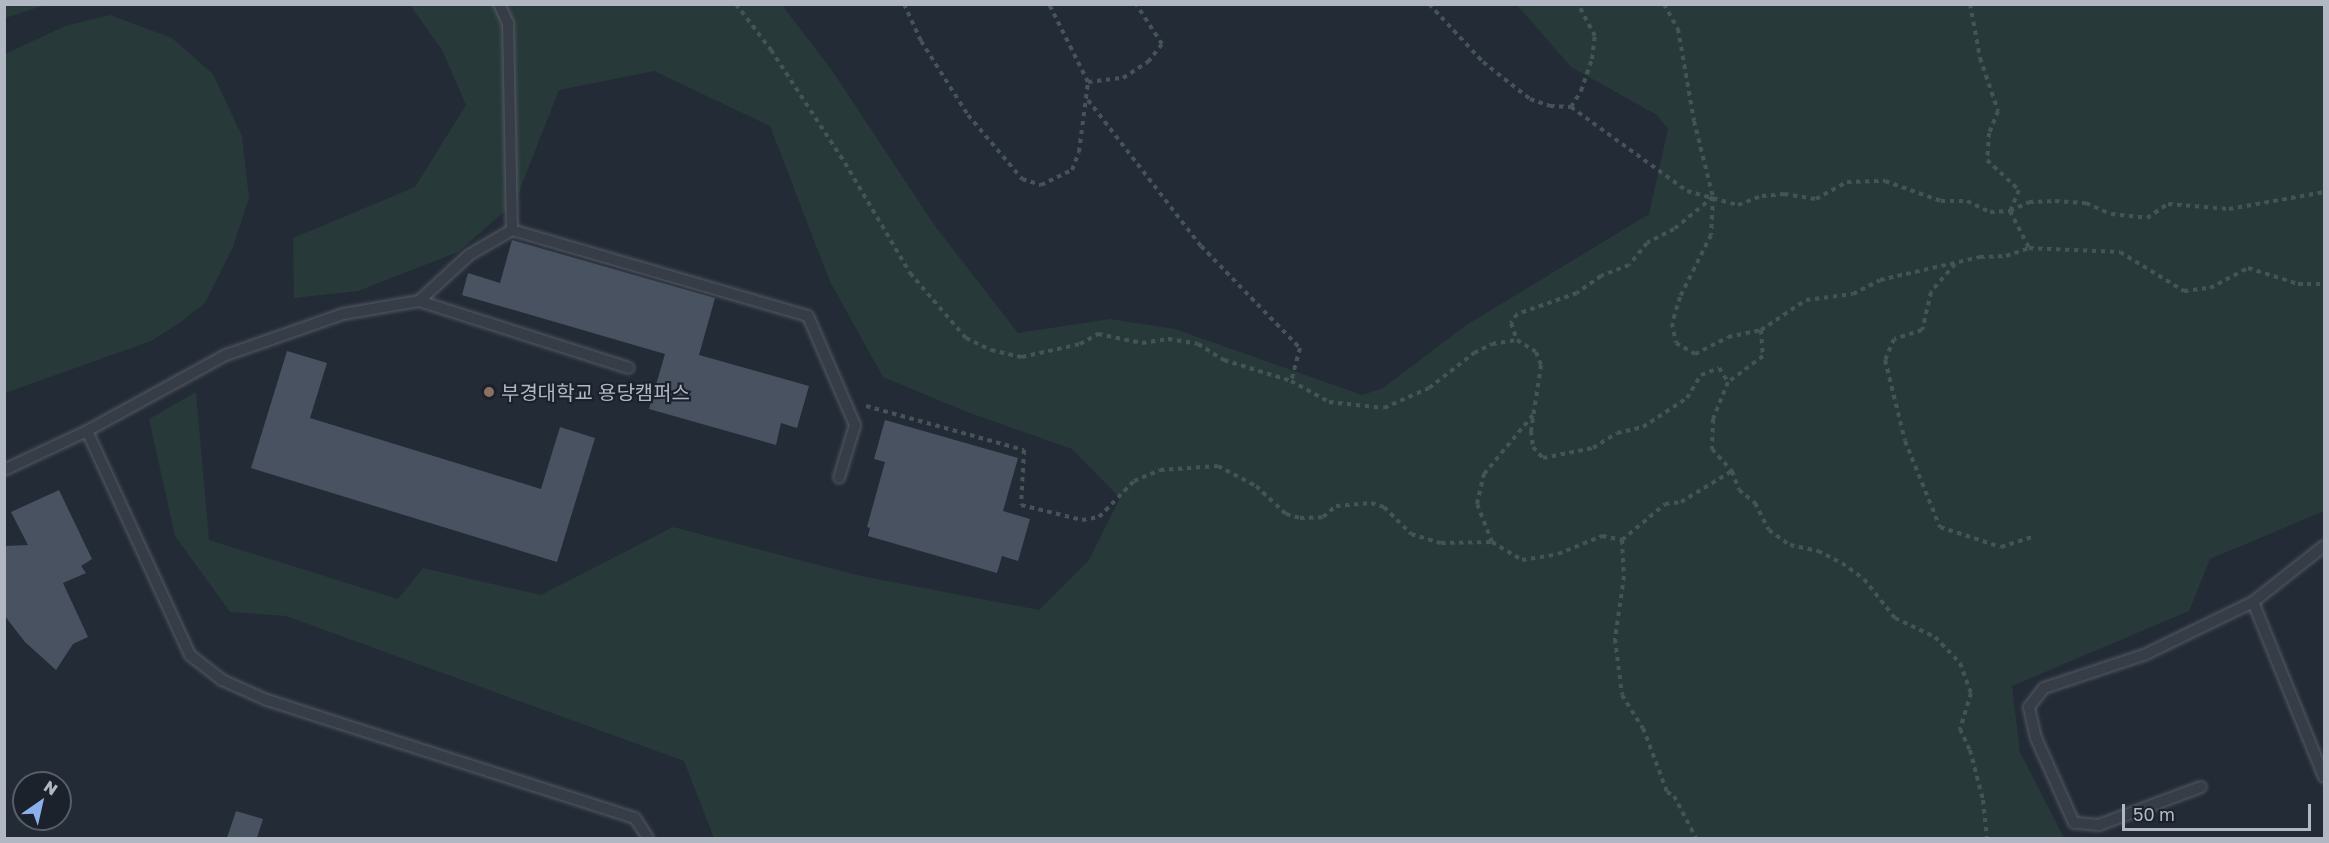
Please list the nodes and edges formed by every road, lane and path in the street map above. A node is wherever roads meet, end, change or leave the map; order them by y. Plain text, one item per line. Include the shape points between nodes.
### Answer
1 (499, 4) edge
2 (736, 4) edge
3 (904, 4) edge
4 (1049, 4) edge
5 (1136, 4) edge
6 (1429, 4) edge
7 (1578, 4) edge
8 (1664, 4) edge
9 (1970, 4) edge
10 (1088, 81) junction
11 (1087, 99) junction
12 (1570, 107) junction
13 (2325, 192) edge
14 (1713, 197) junction
15 (2010, 212) junction
16 (513, 230) junction
17 (2029, 248) junction
18 (1956, 264) junction
19 (2325, 284) edge
20 (419, 301) junction
21 (1761, 330) junction
22 (1517, 340) junction
23 (629, 368) dead end
24 (1291, 381) junction
25 (1728, 382) junction
26 (844, 400) junction
27 (1534, 413) junction
28 (87, 431) junction
29 (4, 470) edge
30 (1732, 471) junction
31 (839, 478) dead end
32 (2035, 536) dead end
33 (1622, 540) junction
34 (1492, 542) junction
35 (2325, 546) edge
36 (2253, 602) junction
37 (2325, 777) edge
38 (2201, 787) dead end
39 (648, 838) edge
40 (1696, 838) edge
41 (1987, 838) edge

1 - 16 lane via 508,23
2 - 24 path via 845,162 910,273 966,338 1022,357 1080,344 1098,334 1142,344 1168,339 1198,344 1251,371
3 - 11 path via 921,41 968,116 1022,179 1041,185 1072,170 1079,152
4 - 10 path
5 - 10 path via 1162,44 1148,62 1123,78
6 - 12 path via 1483,62 1530,99
7 - 12 path via 1595,36 1581,91
8 - 14 path via 1678,29 1694,121
9 - 15 path via 1980,58 1998,111 1989,133 1987,160 2019,190
10 - 11 path
11 - 24 path via 1201,246 1300,348
12 - 14 path via 1687,191
13 - 15 path via 2229,209 2168,204 2146,218 2111,214 2086,203 2055,201 2029,202
14 - 15 path via 1738,205 1762,196 1784,194 1816,199 1847,182 1885,182 1941,201 1967,201 1990,212
14 - 21 path via 1711,235 1680,297 1672,323 1676,343 1695,354 1728,337
14 - 22 path via 1674,229 1647,243 1629,265 1601,276 1577,293 1517,314 1511,323
15 - 17 path
16 - 20 lane via 469,255
16 - 26 lane via 808,316
17 - 18 path via 2007,256 1980,257
17 - 19 path via 2120,252 2184,291 2210,288 2248,268 2298,284
18 - 21 path via 1880,280 1853,294 1806,300
18 - 32 path via 1931,292 1922,330 1894,339 1885,360 1905,441 1940,527 2001,547
20 - 23 lane
20 - 28 lane via 343,314 226,355
21 - 25 path via 1763,356
22 - 24 path via 1492,344 1474,353 1429,388 1384,408 1329,402
22 - 27 path via 1536,352 1541,365
25 - 27 path via 1719,368 1701,375 1687,398 1643,427 1617,433 1593,448 1543,458 1533,447
25 - 30 path via 1713,419 1712,449
26 - 31 lane via 855,425
26 - 34 path via 1024,450 1022,505 1069,517 1099,517 1134,481 1160,470 1218,466 1240,475 1293,516 1323,517 1336,506 1371,503 1384,507 1411,534 1441,543
27 - 34 path via 1484,474 1477,504
28 - 29 lane
28 - 39 lane via 190,655 222,680 267,700 635,818
30 - 33 path via 1681,502 1665,504
30 - 41 path via 1739,490 1755,503 1769,530 1790,545 1818,551 1842,563 1864,579 1895,618 1935,637 1960,663 1971,693 1960,729 1971,750
33 - 34 path via 1602,536 1558,554 1522,560
33 - 40 path via 1624,576 1615,639 1622,695 1643,728 1667,792 1674,796
35 - 36 lane
36 - 37 lane
36 - 38 lane via 2146,654 2044,688 2029,707 2036,738 2074,824 2099,825

